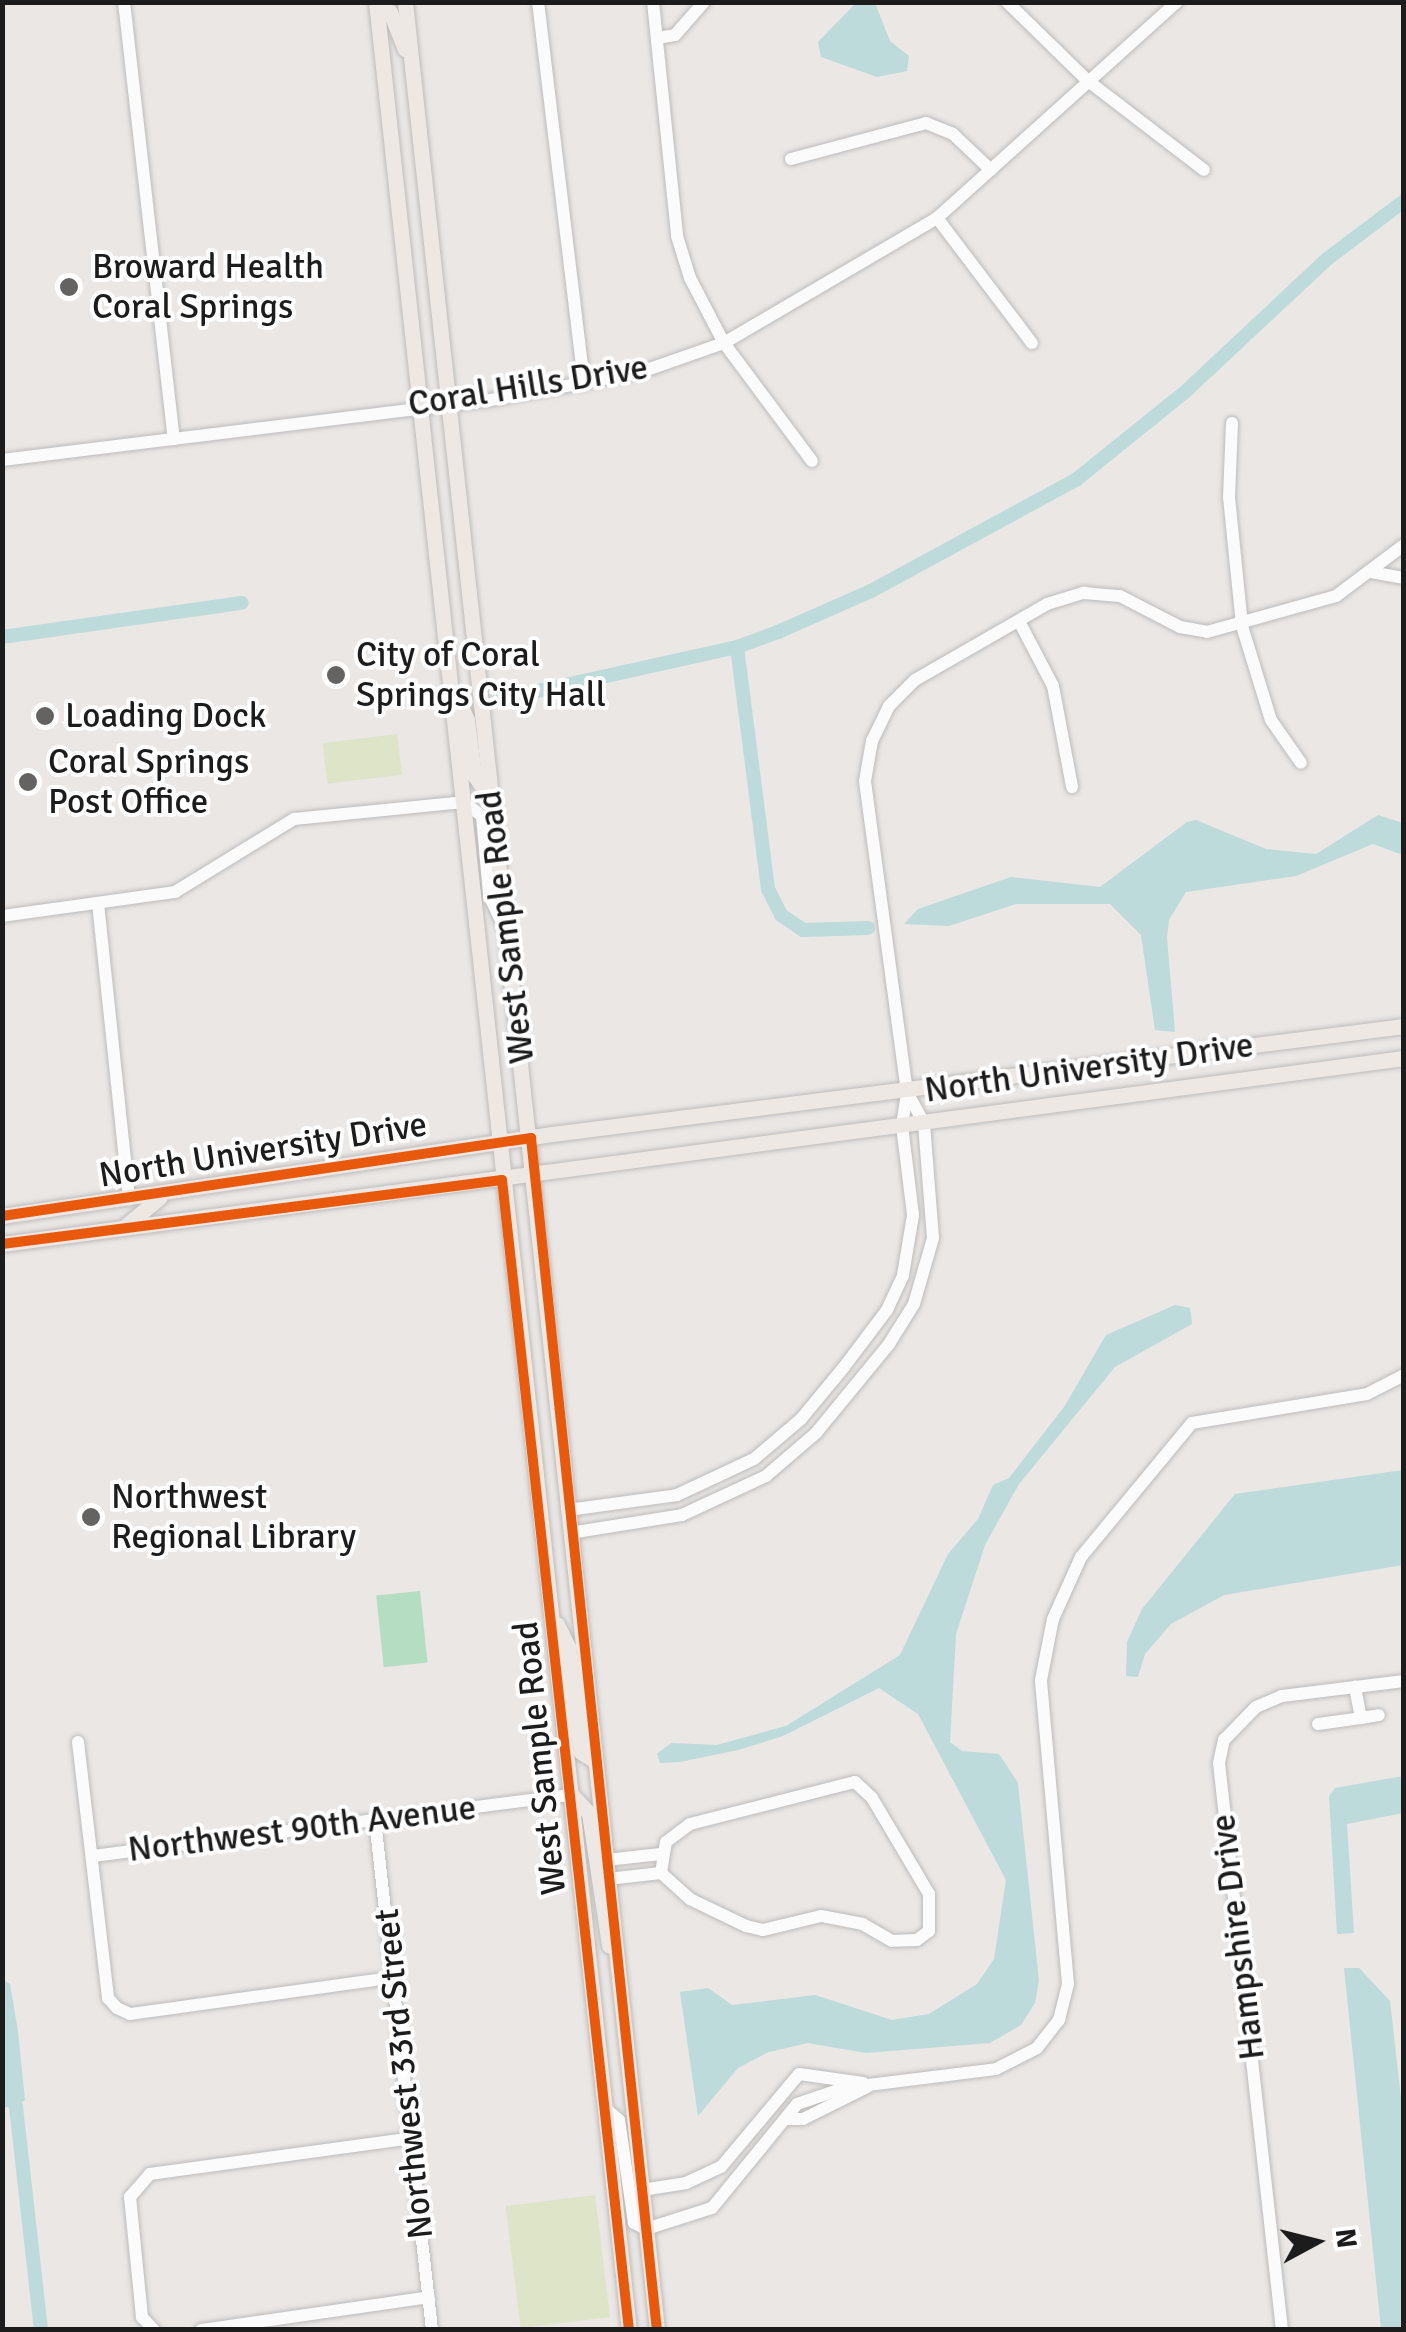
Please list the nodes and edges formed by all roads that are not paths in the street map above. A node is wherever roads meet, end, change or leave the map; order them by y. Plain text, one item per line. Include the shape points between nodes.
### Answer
1 (124, 2) edge
2 (377, 2) edge
3 (404, 2) edge
4 (538, 2) edge
5 (652, 2) edge
6 (704, 2) edge
7 (1007, 2) edge
8 (1176, 2) edge
9 (657, 38) junction
10 (412, 67) junction
11 (1088, 80) junction
12 (790, 159) dead end
13 (992, 170) junction
14 (1204, 170) dead end
15 (937, 218) junction
16 (724, 343) junction
17 (1032, 343) dead end
18 (584, 384) junction
19 (448, 404) junction
20 (420, 406) junction
21 (1232, 423) dead end
22 (174, 439) junction
23 (2, 460) edge
24 (812, 462) dead end
25 (1404, 544) edge
26 (1370, 572) junction
27 (1404, 578) edge
28 (1021, 625) junction
29 (1242, 626) junction
30 (450, 683) junction
31 (1301, 764) dead end
32 (1072, 786) dead end
33 (490, 798) junction
34 (463, 802) junction
35 (98, 903) junction
36 (2, 916) edge
37 (506, 932) junction
38 (1404, 1026) edge
39 (1180, 1055) junction
40 (1404, 1058) edge
41 (1148, 1060) junction
42 (1184, 1088) junction
43 (907, 1092) junction
44 (1152, 1093) junction
45 (924, 1122) junction
46 (902, 1126) junction
47 (531, 1138) junction
48 (499, 1143) junction
49 (534, 1175) junction
50 (502, 1180) junction
51 (932, 1184) junction
52 (911, 1187) junction
53 (163, 1194) junction
54 (129, 1199) junction
55 (2, 1216) edge
56 (123, 1228) junction
57 (101, 1230) junction
58 (2, 1244) edge
59 (887, 1310) junction
60 (902, 1325) junction
61 (1404, 1375) edge
62 (801, 1418) junction
63 (816, 1433) junction
64 (689, 1491) junction
65 (568, 1510) junction
66 (694, 1511) junction
67 (570, 1534) junction
68 (552, 1612) junction
69 (1404, 1681) edge
70 (1356, 1687) junction
71 (1379, 1715) dead end
72 (1361, 1718) junction
73 (1318, 1724) dead end
74 (78, 1742) dead end
75 (596, 1761) junction
76 (572, 1795) junction
77 (375, 1820) junction
78 (661, 1854) junction
79 (93, 1856) junction
80 (606, 1860) junction
81 (661, 1873) junction
82 (608, 1879) junction
83 (617, 1963) junction
84 (395, 1977) junction
85 (870, 2085) junction
86 (774, 2106) junction
87 (606, 2109) junction
88 (788, 2119) junction
89 (412, 2138) junction
90 (642, 2190) junction
91 (646, 2229) junction
92 (429, 2297) junction
93 (154, 2330) edge
94 (200, 2330) edge
95 (432, 2330) edge
96 (629, 2330) edge
97 (657, 2330) edge
98 (1282, 2330) edge

1 - 22 street
2 - 10 main road via 390,12
2 - 20 main road, West Sample Road
3 - 10 main road, West Sample Road
4 - 18 street
5 - 9 street
6 - 9 street via 675,35
7 - 11 street
8 - 11 street, Coral Hills Drive
9 - 16 street via 677,236
10 - 19 main road, West Sample Road
11 - 13 street, Coral Hills Drive
11 - 14 street
12 - 13 street via 926,123 953,134
13 - 15 street, Coral Hills Drive
15 - 16 street, Coral Hills Drive
15 - 17 street
16 - 18 street, Coral Hills Drive
16 - 24 street
18 - 19 street, Coral Hills Drive
19 - 20 street, Coral Hills Drive
19 - 33 main road, West Sample Road
20 - 22 street, Coral Hills Drive
20 - 30 main road, West Sample Road
21 - 29 street via 1229,496
22 - 23 street, Coral Hills Drive
25 - 26 street
26 - 27 street
26 - 29 street via 1303,610
28 - 29 street via 1047,604 1084,593 1120,596 1207,632
28 - 32 street via 1057,700
28 - 43 street via 914,680 889,706 872,741 866,781
29 - 31 street via 1271,720
30 - 33 main road via 467,720 474,775
30 - 34 main road, West Sample Road
33 - 37 main road, West Sample Road
34 - 35 street via 294,819 174,892
34 - 37 street via 482,816 489,895
34 - 48 main road, West Sample Road
35 - 36 street
35 - 54 street
37 - 47 main road, West Sample Road
38 - 39 main road, North University Drive
39 - 41 main road, North University Drive
39 - 42 main road
40 - 42 main road, North University Drive
41 - 43 main road, North University Drive
41 - 44 main road
42 - 44 main road, North University Drive
43 - 45 street
43 - 46 street
43 - 47 main road, North University Drive
44 - 45 main road, North University Drive
45 - 46 main road, North University Drive
45 - 51 street
46 - 49 main road, North University Drive
46 - 52 street
47 - 48 main road, North University Drive
47 - 49 main road, West Sample Road
48 - 50 main road, West Sample Road
48 - 53 main road, North University Drive
49 - 50 main road, North University Drive
49 - 65 main road, West Sample Road
50 - 56 main road, North University Drive
50 - 68 main road, West Sample Road
51 - 52 street
51 - 60 street via 927,1268
52 - 59 street via 909,1255
53 - 54 main road, North University Drive
53 - 56 main road
54 - 55 main road, North University Drive
54 - 57 main road
56 - 57 main road, North University Drive
57 - 58 main road, North University Drive
59 - 60 street
59 - 62 street
60 - 63 street
61 - 85 street via 1366,1394 1192,1423 1100,1530 1053,1619 1041,1680 1068,1984 1059,2020 1037,2048 996,2069
62 - 63 street
62 - 64 street via 754,1459
63 - 66 street via 766,1476
64 - 65 street
64 - 66 street
65 - 67 main road, West Sample Road
66 - 67 street
67 - 75 main road, West Sample Road
68 - 75 main road via 568,1646 581,1752
68 - 76 main road, West Sample Road
69 - 70 street, Hampshire Drive
70 - 72 street
70 - 98 street, Hampshire Drive via 1282,1696 1256,1708 1224,1740 1219,1763
71 - 72 street
72 - 73 street
74 - 79 street
75 - 80 main road, West Sample Road
76 - 77 street, Northwest 90th Avenue
76 - 83 main road via 589,1813 602,1928
76 - 87 main road, West Sample Road
77 - 79 street, Northwest 90th Avenue
77 - 84 street, Northwest 33rd Street
78 - 80 street
78 - 81 street
78 - 81 street via 690,1824 854,1782 872,1798 929,1894 930,1931 904,1943 863,1924 821,1916 763,1930 690,1899
79 - 84 street via 108,1998 130,2014
80 - 82 main road, West Sample Road
81 - 82 street
82 - 83 main road, West Sample Road
83 - 90 main road, West Sample Road
84 - 89 street, Northwest 33rd Street
85 - 86 street via 799,2074
85 - 88 street via 803,2119
86 - 88 street
86 - 90 street via 721,2167 686,2183
87 - 91 street via 619,2120 628,2206 634,2223
87 - 96 main road, West Sample Road
88 - 91 street via 712,2208
89 - 92 street, Northwest 33rd Street
89 - 93 street via 150,2174 130,2197 142,2317
90 - 91 main road, West Sample Road
91 - 97 main road, West Sample Road
92 - 94 street
92 - 95 street, Northwest 33rd Street

